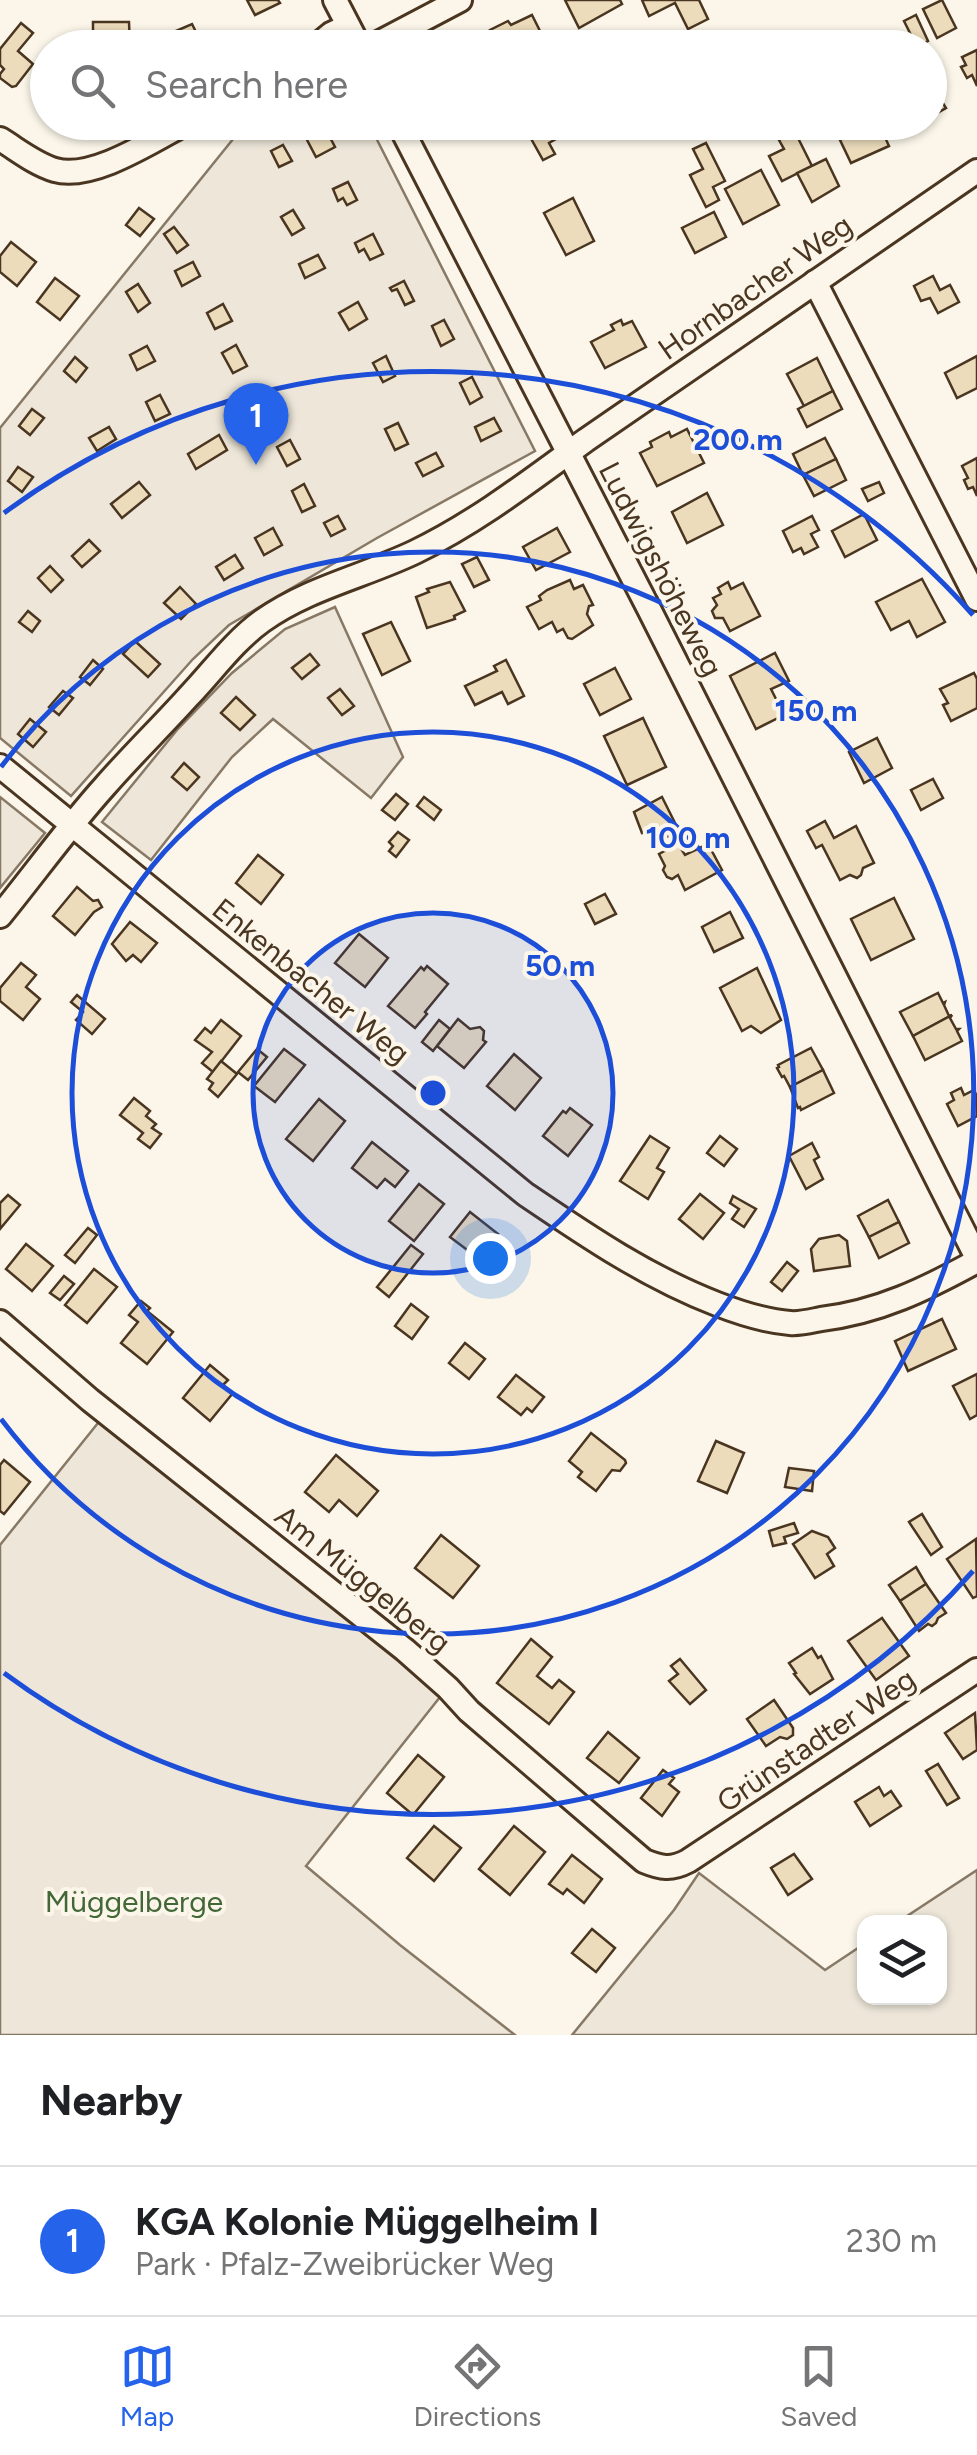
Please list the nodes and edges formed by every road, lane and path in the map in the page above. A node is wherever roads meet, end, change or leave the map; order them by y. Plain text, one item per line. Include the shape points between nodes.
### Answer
1 (335, 0) edge
2 (460, 0) edge
3 (348, 26) junction
4 (340, 30) edge
5 (350, 30) edge
6 (403, 30) edge
7 (0, 138) edge
8 (152, 140) edge
9 (407, 140) edge
10 (977, 171) edge
11 (815, 282) junction
12 (567, 454) junction
13 (977, 599) edge
14 (0, 766) edge
15 (73, 826) junction
16 (0, 916) edge
17 (977, 1260) edge
18 (0, 1322) edge
19 (977, 1670) edge
20 (688, 1861) joint

1 - 3 street
2 - 6 street
3 - 4 street
3 - 5 street
7 - 8 street via 60,172 105,164
9 - 12 street, Ludwigshöheweg
10 - 11 street, Hornbacher Weg
11 - 12 street, Hornbacher Weg
11 - 13 street
12 - 15 street, Hornbacher Weg via 448,534 264,620 236,642
12 - 17 street, Ludwigshöheweg
14 - 15 street, Enkenbacher Weg
15 - 16 street, Hornbacher Weg
15 - 17 street, Enkenbacher Weg via 525,1194 647,1273 747,1316 792,1323 853,1315 922,1290
18 - 20 street, Am Müggelberg via 405,1650 644,1861 663,1868
19 - 20 street, Grünstadter Weg

